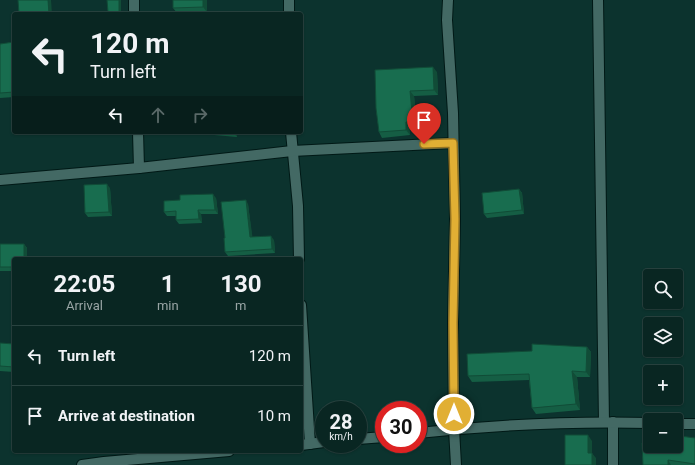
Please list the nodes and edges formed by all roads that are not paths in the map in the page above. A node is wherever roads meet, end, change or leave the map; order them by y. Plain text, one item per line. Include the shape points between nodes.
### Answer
1 (134, 0) edge
2 (289, 0) edge
3 (448, 0) edge
4 (598, 0) edge
5 (134, 12) edge
6 (289, 12) edge
7 (138, 134) edge
8 (291, 134) edge
9 (453, 143) junction
10 (292, 151) junction
11 (139, 168) junction
12 (0, 180) edge
13 (299, 257) edge
14 (303, 374) edge
15 (608, 422) junction
16 (643, 423) edge
17 (683, 424) edge
18 (695, 424) edge
19 (454, 429) junction
20 (427, 432) edge
21 (315, 443) edge
22 (305, 444) edge
23 (217, 453) edge
24 (170, 461) edge
25 (82, 465) edge
26 (456, 465) edge
27 (613, 465) edge

1 - 5 street
2 - 6 street
3 - 9 street
4 - 15 street
7 - 11 street
8 - 10 street
9 - 10 street
9 - 19 street
10 - 11 street
10 - 13 street via 298,206
11 - 12 street
14 - 22 street
15 - 16 street
15 - 19 street
15 - 27 street
17 - 18 street
19 - 20 street
19 - 26 street
21 - 22 street
23 - 24 street
24 - 25 street

